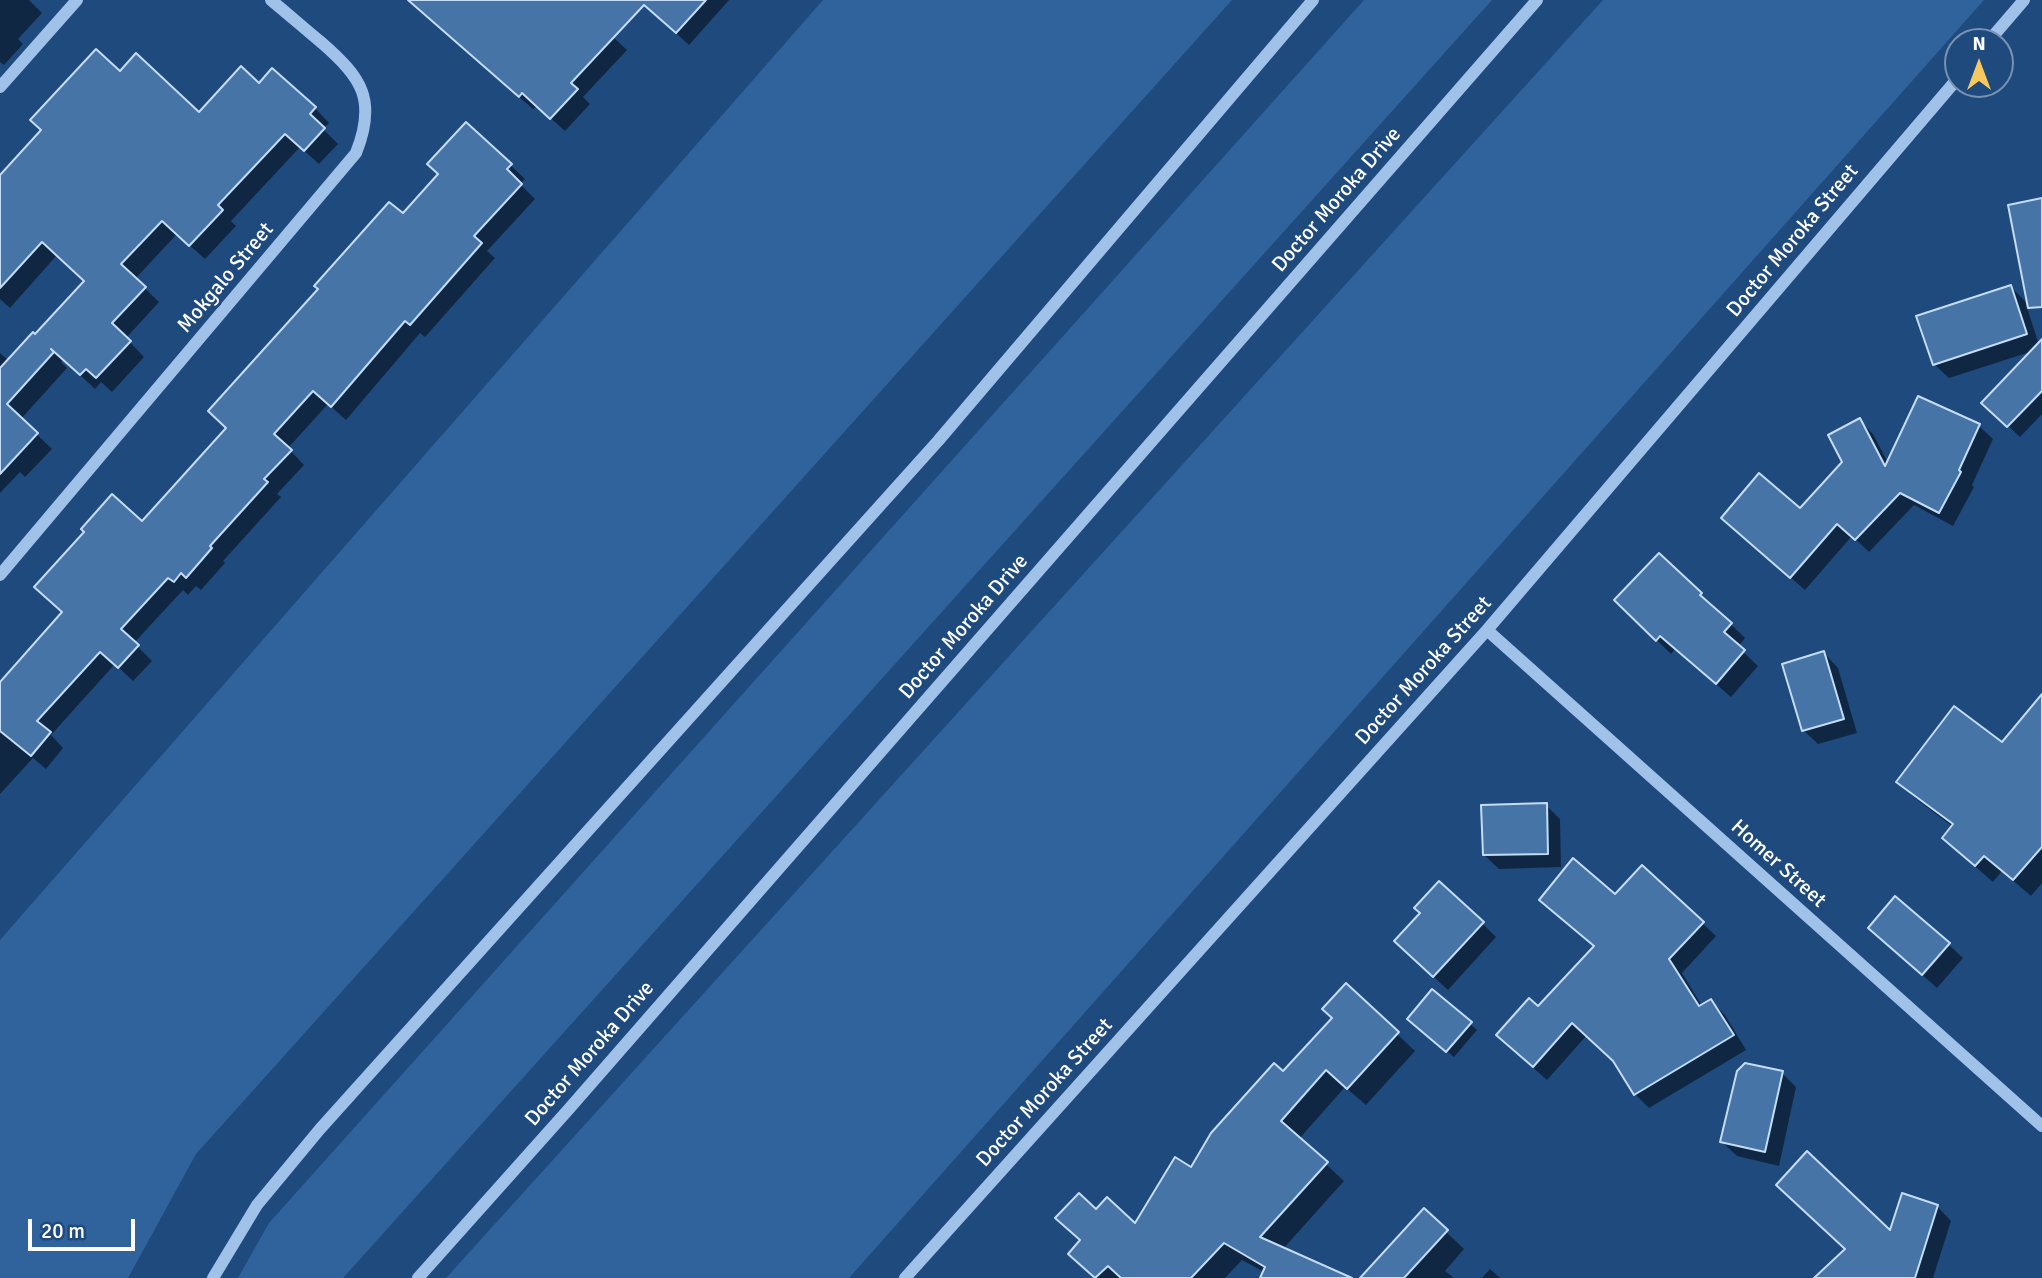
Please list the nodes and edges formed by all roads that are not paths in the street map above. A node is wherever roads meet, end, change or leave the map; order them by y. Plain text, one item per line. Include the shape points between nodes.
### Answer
1 (77, 0) edge
2 (271, 0) edge
3 (1313, 0) edge
4 (1537, 0) edge
5 (2024, 0) edge
6 (2000, 28) edge
7 (0, 87) edge
8 (1944, 94) edge
9 (0, 575) edge
10 (1487, 630) junction
11 (2042, 1126) edge
12 (213, 1278) edge
13 (418, 1278) edge
14 (905, 1278) edge

1 - 7 street
2 - 9 street, Mokgalo Street via 349,67 364,98 366,114 356,153
3 - 12 street via 938,441 320,1129 257,1205
4 - 13 street, Doctor Moroka Drive
5 - 6 street
8 - 10 street, Doctor Moroka Street
10 - 11 street, Homer Street
10 - 14 street, Doctor Moroka Street

